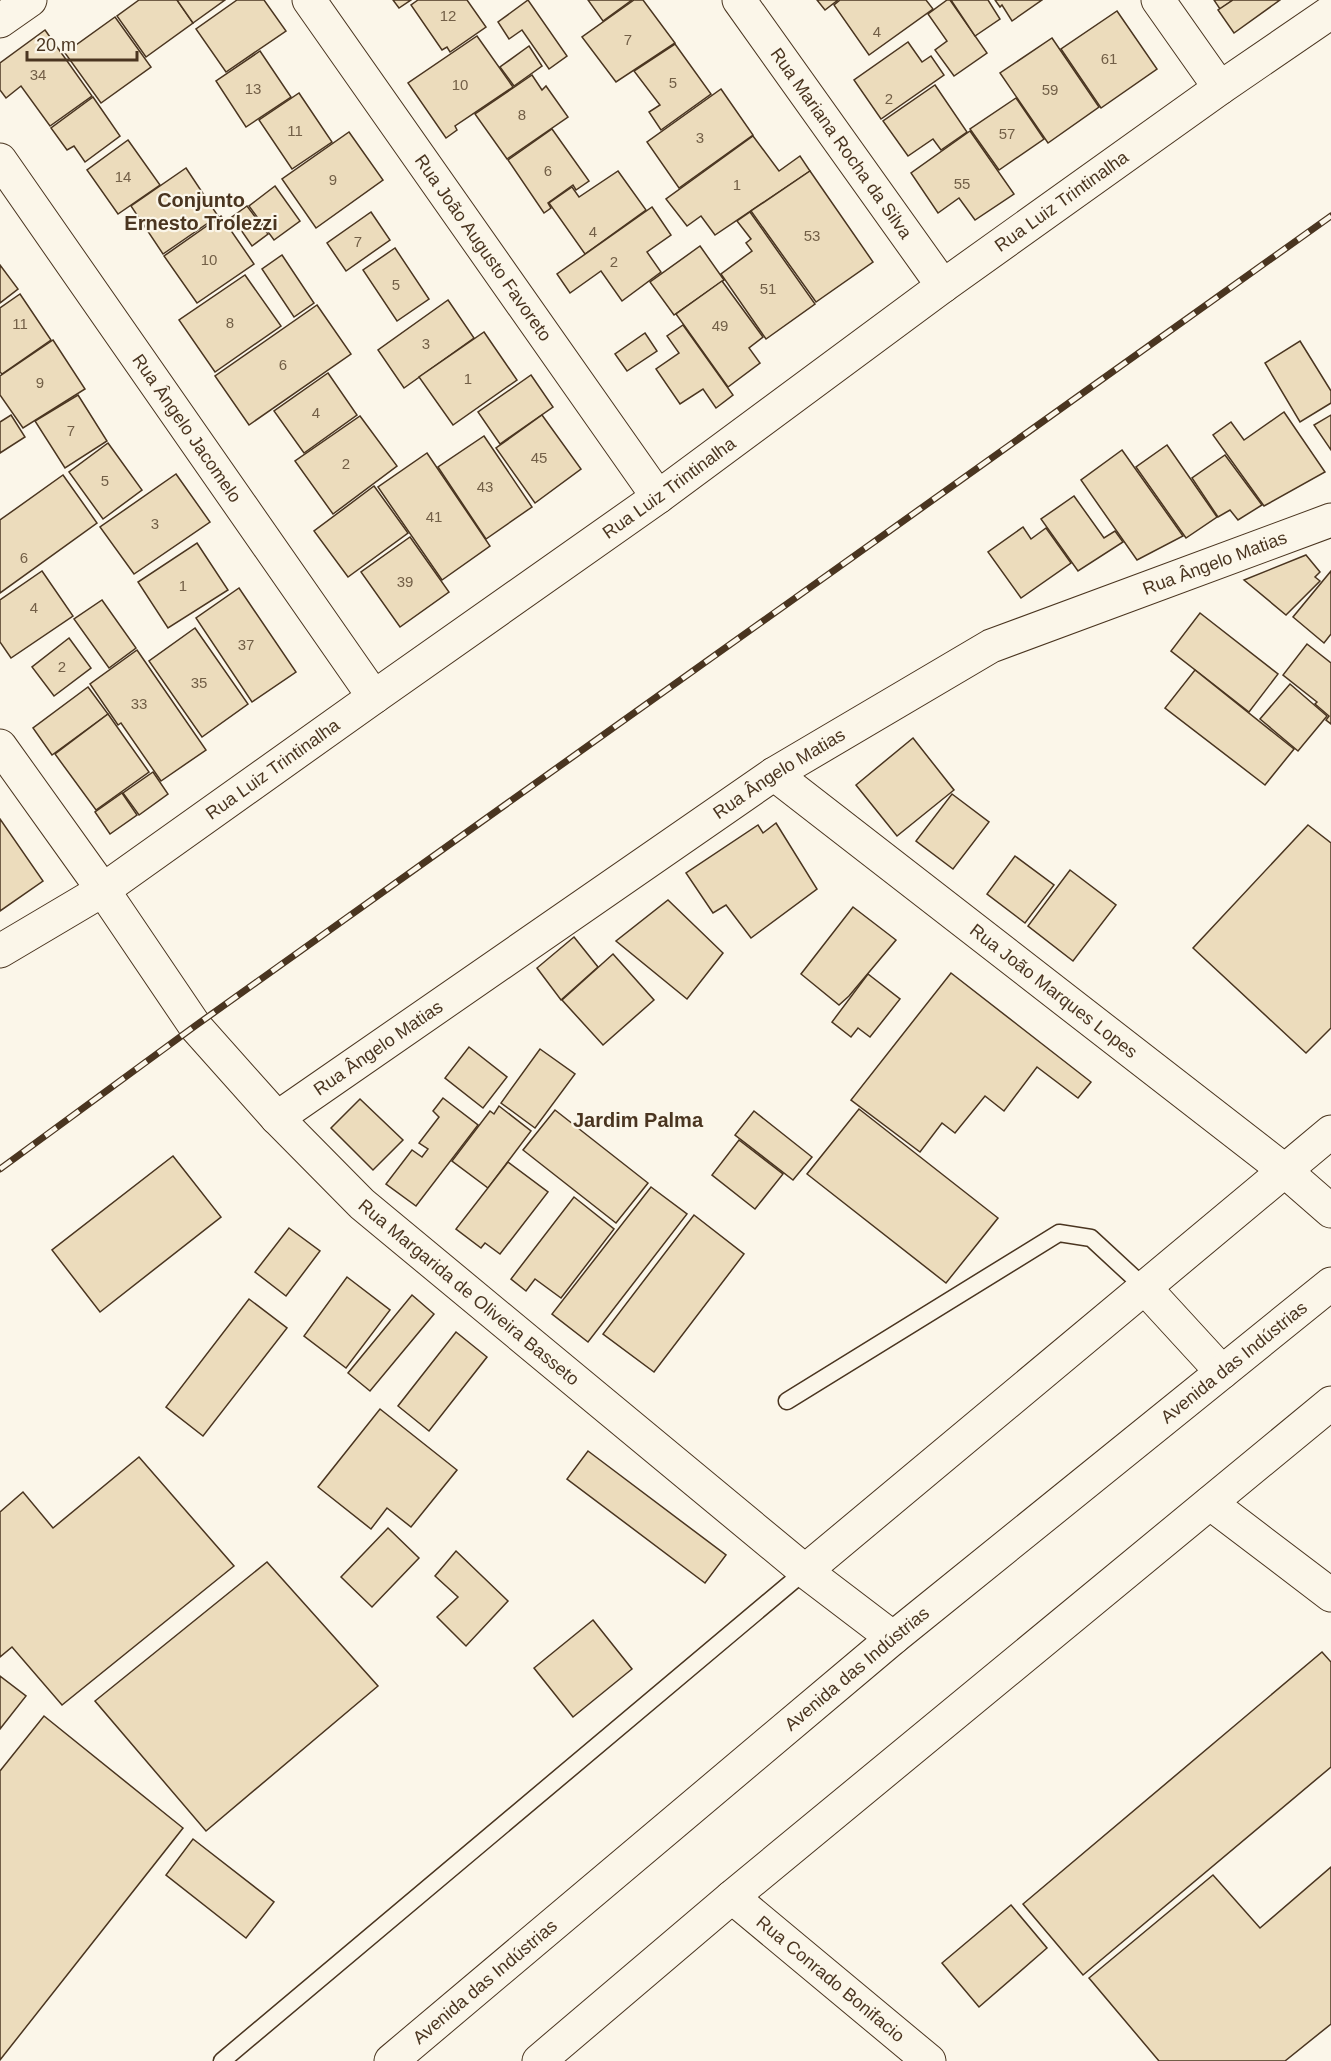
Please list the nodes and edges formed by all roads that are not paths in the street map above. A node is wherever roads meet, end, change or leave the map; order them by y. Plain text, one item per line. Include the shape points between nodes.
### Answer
1 (30, 0) edge
2 (309, 0) edge
3 (739, 0) edge
4 (1158, 0) edge
5 (1331, 12) edge
6 (0, 21) edge
7 (1220, 88) junction
8 (0, 160) edge
9 (943, 286) junction
10 (658, 497) junction
11 (1331, 520) edge
12 (374, 697) junction
13 (0, 746) edge
14 (774, 774) junction
15 (104, 890) junction
16 (0, 951) edge
17 (276, 1118) junction
18 (1331, 1132) edge
19 (1284, 1170) junction
20 (1331, 1212) edge
21 (1331, 1284) edge
22 (1144, 1287) junction
23 (1222, 1371) junction
24 (787, 1401) dead end
25 (1331, 1403) edge
26 (1210, 1503) junction
27 (805, 1571) junction
28 (1331, 1595) edge
29 (893, 1638) junction
30 (732, 1897) junction
31 (222, 2061) edge
32 (391, 2061) edge
33 (539, 2061) edge
34 (929, 2061) edge

1 - 6 street
2 - 10 street, Rua João Augusto Favoreto
3 - 9 street, Rua Mariana Rocha da Silva
4 - 7 street
5 - 7 street, Rua Luiz Trintinalha
7 - 9 street, Rua Luiz Trintinalha
8 - 12 street, Rua Ângelo Jacomelo
9 - 10 street, Rua Luiz Trintinalha
10 - 12 street, Rua Luiz Trintinalha
11 - 14 street, Rua Ângelo Matias via 991,646
12 - 15 street, Rua Luiz Trintinalha
13 - 15 street, Rua Margarida de Oliveira Basseto
14 - 17 street, Rua Ângelo Matias
14 - 19 street, Rua João Marques Lopes
15 - 16 street, Rua Luiz Trintinalha
15 - 17 street, Rua Margarida de Oliveira Basseto via 195,1026
17 - 27 street, Rua Margarida de Oliveira Basseto via 362,1204
18 - 19 street
19 - 20 street, Rua João Marques Lopes
19 - 22 street
21 - 23 street, Avenida das Indústrias
22 - 23 street
22 - 24 lane via 1091,1238 1059,1233
22 - 27 street
23 - 29 street, Avenida das Indústrias
25 - 26 street
26 - 28 street
26 - 30 street
27 - 29 street, Rua Margarida de Oliveira Basseto
27 - 31 lane
29 - 32 street, Avenida das Indústrias
30 - 33 street
30 - 34 street, Rua Conrado Bonifacio

